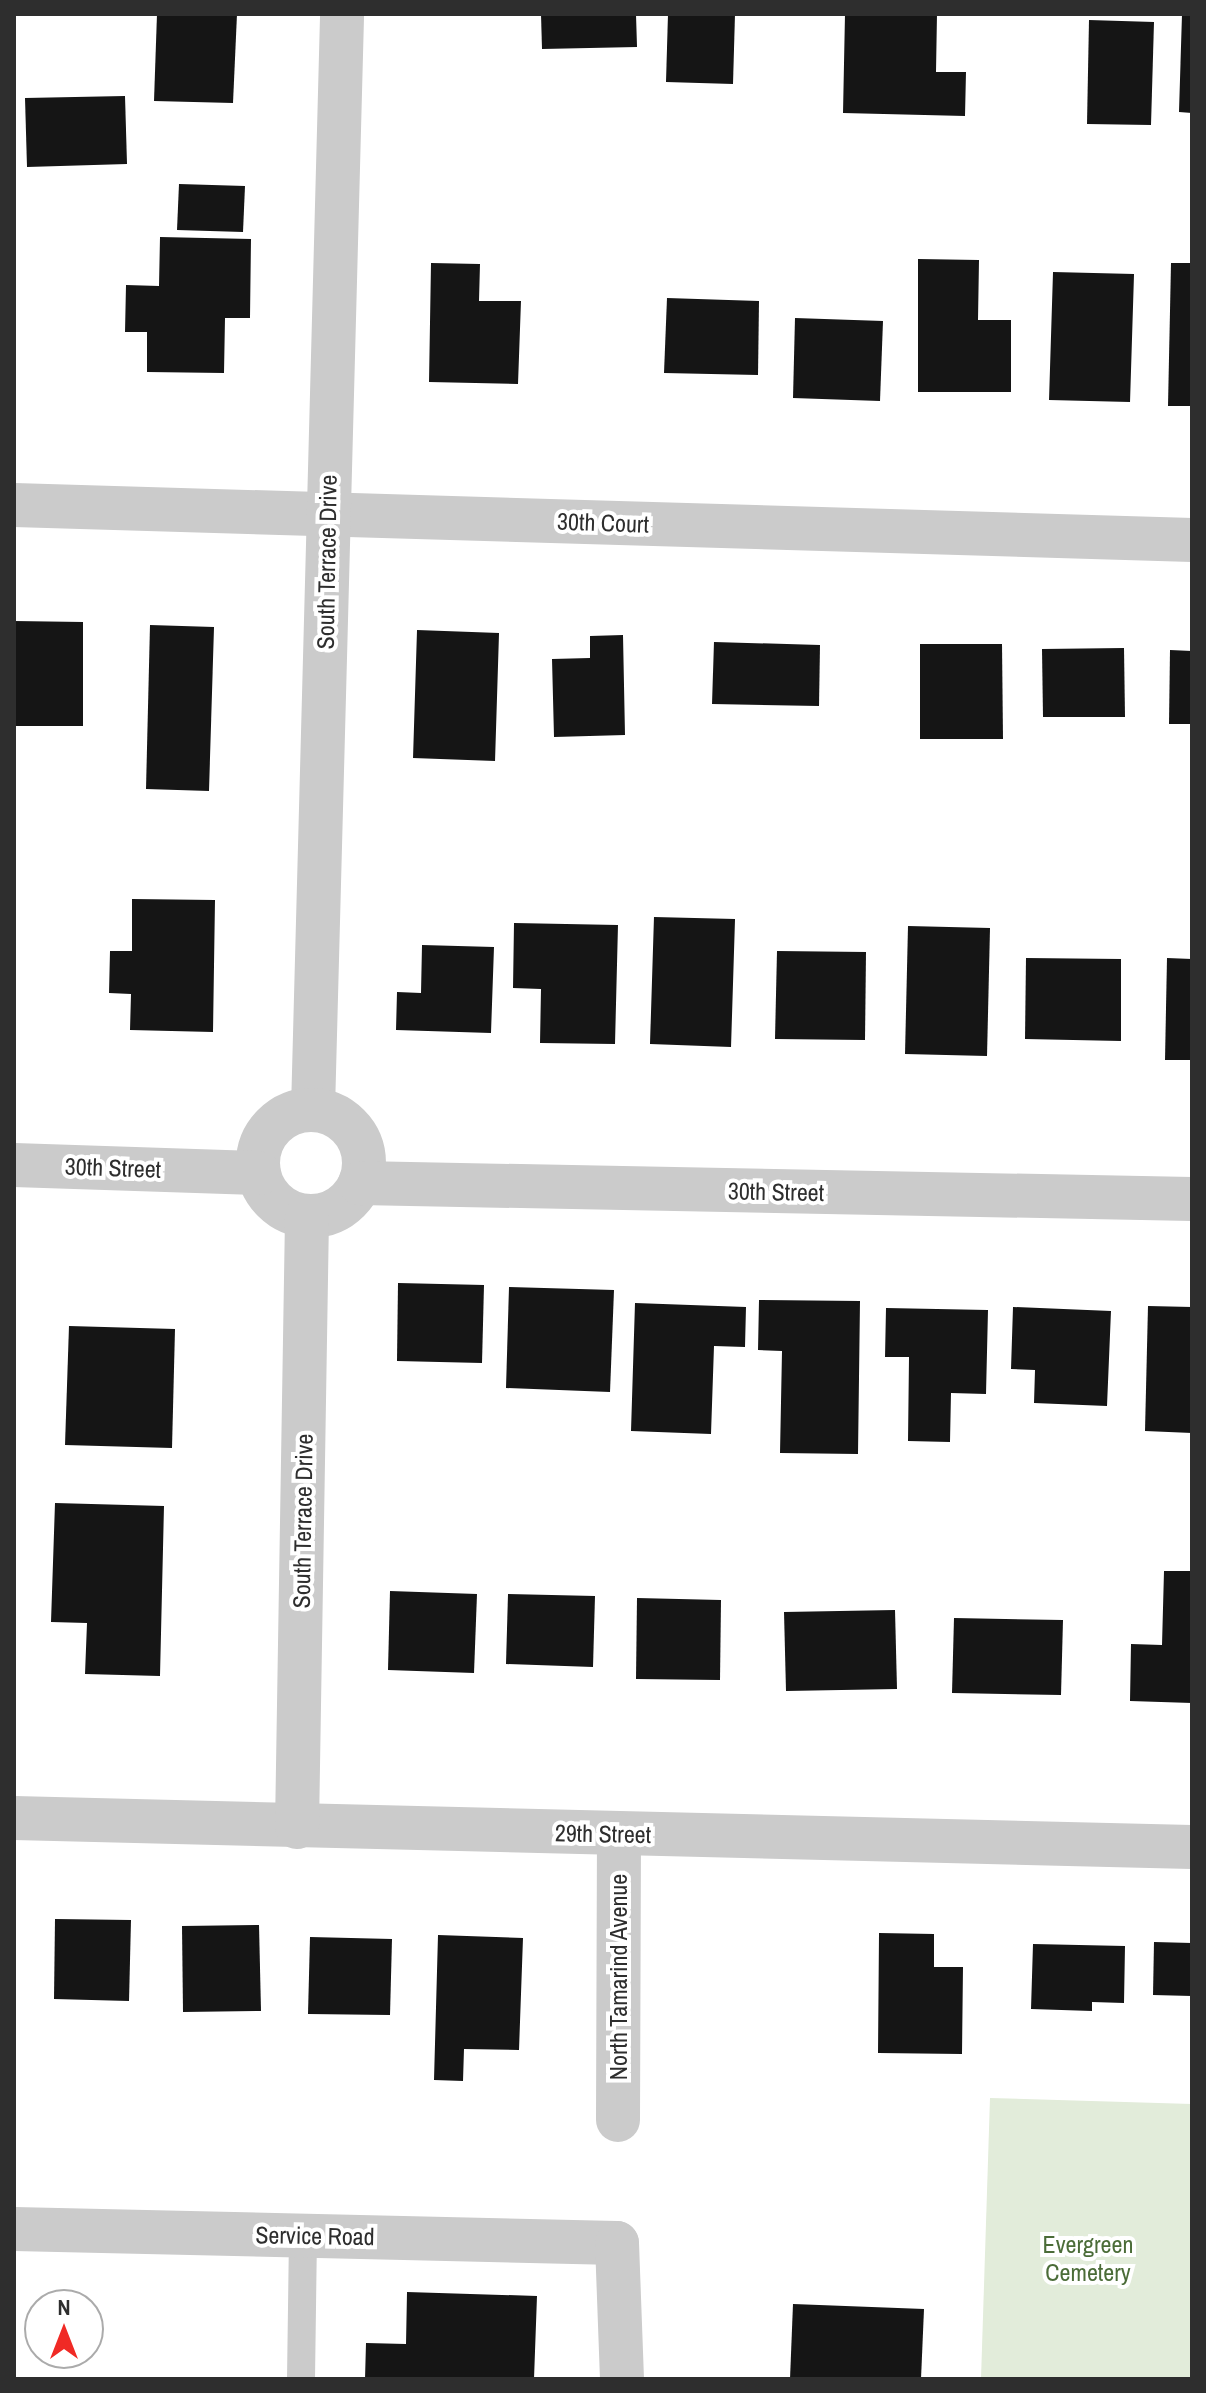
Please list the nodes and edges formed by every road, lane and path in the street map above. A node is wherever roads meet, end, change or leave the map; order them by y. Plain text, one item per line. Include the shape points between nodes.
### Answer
1 (342, 14) edge
2 (14, 505) edge
3 (328, 515) junction
4 (1192, 540) edge
5 (313, 1110) junction
6 (14, 1165) edge
7 (259, 1173) junction
8 (360, 1183) junction
9 (1192, 1199) edge
10 (307, 1216) junction
11 (14, 1818) edge
12 (297, 1827) junction
13 (619, 1835) junction
14 (1192, 1847) edge
15 (618, 2120) dead end
16 (14, 2229) edge
17 (303, 2236) junction
18 (301, 2379) edge
19 (622, 2379) edge

1 - 3 street, South Terrace Drive
2 - 3 street, 30th Court
3 - 4 street, 30th Court
3 - 5 street, South Terrace Drive
5 - 7 street via 297,1112 272,1129 262,1142
5 - 8 street via 330,1113 356,1134 364,1167
6 - 7 street, 30th Street
7 - 10 street via 276,1203
8 - 9 street, 30th Street
8 - 10 street via 339,1208
10 - 12 street, South Terrace Drive
11 - 12 street, 29th Street
12 - 13 street, 29th Street
13 - 14 street, 29th Street
13 - 15 street, North Tamarind Avenue
16 - 17 street, Service Road
17 - 18 lane
17 - 19 street, Service Road via 617,2243

